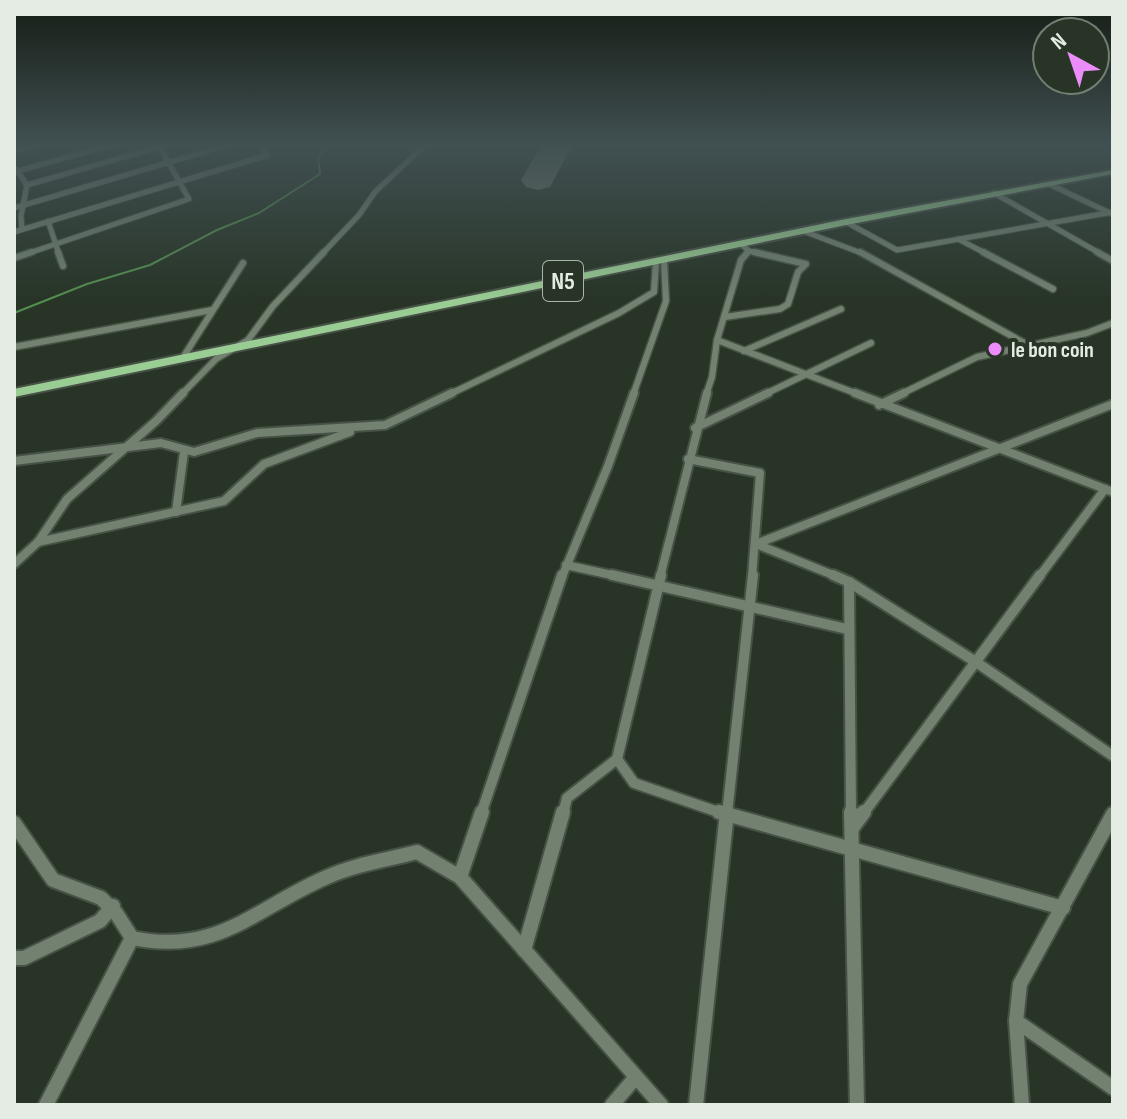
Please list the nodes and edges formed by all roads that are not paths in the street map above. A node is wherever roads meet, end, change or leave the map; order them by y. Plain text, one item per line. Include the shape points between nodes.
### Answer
1 (25, 196) edge
2 (52, 196) edge
3 (127, 196) edge
4 (189, 196) edge
5 (372, 196) edge
6 (978, 196) edge
7 (999, 196) edge
8 (1076, 196) edge
9 (23, 205) junction
10 (14, 208) edge
11 (1112, 213) edge
12 (48, 221) junction
13 (846, 222) junction
14 (1045, 224) junction
15 (22, 229) junction
16 (803, 231) junction
17 (14, 232) edge
18 (958, 239) junction
19 (55, 244) junction
20 (745, 248) junction
21 (897, 250) junction
22 (873, 256) junction
23 (14, 258) edge
24 (660, 261) junction
25 (1113, 261) edge
26 (243, 263) dead end
27 (63, 266) dead end
28 (1053, 289) dead end
29 (841, 309) dead end
30 (212, 310) junction
31 (725, 317) junction
32 (1113, 323) edge
33 (717, 340) junction
34 (871, 343) dead end
35 (1028, 345) junction
36 (16, 347) edge
37 (229, 350) junction
38 (744, 351) junction
39 (14, 357) edge
40 (182, 359) junction
41 (804, 375) junction
42 (14, 393) edge
43 (1113, 404) edge
44 (879, 405) junction
45 (695, 428) junction
46 (357, 429) junction
47 (123, 447) junction
48 (997, 449) junction
49 (184, 452) junction
50 (688, 459) junction
51 (14, 461) edge
52 (1109, 491) edge
53 (176, 512) junction
54 (38, 542) junction
55 (756, 544) junction
56 (14, 565) edge
57 (566, 565) junction
58 (849, 582) junction
59 (658, 587) junction
60 (749, 607) junction
61 (847, 629) junction
62 (976, 662) junction
63 (1113, 756) edge
64 (617, 759) junction
65 (1113, 814) edge
66 (728, 815) junction
67 (14, 823) edge
68 (852, 828) junction
69 (851, 851) junction
70 (460, 877) junction
71 (113, 906) junction
72 (1063, 908) junction
73 (132, 938) junction
74 (524, 950) junction
75 (14, 958) edge
76 (1016, 1021) junction
77 (635, 1078) junction
78 (1113, 1088) edge
79 (46, 1105) edge
80 (612, 1105) edge
81 (661, 1105) edge
82 (696, 1105) edge
83 (857, 1105) edge
84 (1022, 1105) edge

1 - 9 street
2 - 9 street
3 - 12 street
4 - 19 street via 185,202
5 - 37 street via 248,340
6 - 13 highway, N5
7 - 14 street
8 - 11 street
9 - 10 street
9 - 15 street
11 - 14 street
12 - 15 street
12 - 19 street
13 - 16 highway, N5
13 - 21 street
14 - 18 street
14 - 25 street
15 - 17 street
16 - 20 highway, N5
16 - 22 street
18 - 21 street
18 - 28 street
19 - 23 street
19 - 27 street
20 - 24 highway, N5
20 - 31 street
20 - 31 street via 806,264 798,272 788,304
21 - 22 street
22 - 35 street
24 - 37 highway, N5
24 - 46 street via 654,292 619,313 385,425
24 - 57 street via 666,301 608,466
26 - 30 street
29 - 38 street
30 - 36 street
30 - 40 street
31 - 33 street
32 - 35 street
33 - 38 street
33 - 45 street via 712,377
34 - 41 street
35 - 44 street via 977,357
36 - 39 street
37 - 40 highway, N5
37 - 47 street
38 - 41 street
40 - 42 highway, N5
41 - 44 street
41 - 45 street
43 - 48 street
44 - 48 street
45 - 50 street
46 - 49 street via 257,433 204,451
46 - 53 street via 264,464 224,501
47 - 49 street via 161,443
47 - 51 street
47 - 54 street via 67,499
48 - 52 street
48 - 55 street
49 - 53 street
50 - 55 street via 760,473
50 - 59 street
52 - 62 street
53 - 54 street
54 - 56 street
55 - 58 street
55 - 60 street
57 - 59 street
57 - 70 street
58 - 61 street
58 - 62 street
59 - 60 street
59 - 64 street
60 - 61 street
60 - 66 street
61 - 68 street
62 - 63 street
62 - 68 street
64 - 66 street via 634,783
64 - 74 street via 567,798
65 - 72 street
66 - 69 street
66 - 82 street
67 - 71 street via 53,880 92,891
68 - 69 street
69 - 72 street
69 - 83 street
70 - 73 street via 417,852 328,876 209,940 181,946
70 - 74 street
71 - 73 street
71 - 75 street via 100,921
72 - 76 street via 1020,984
73 - 79 street
74 - 77 street
76 - 78 street
76 - 84 street
77 - 80 street
77 - 81 street

